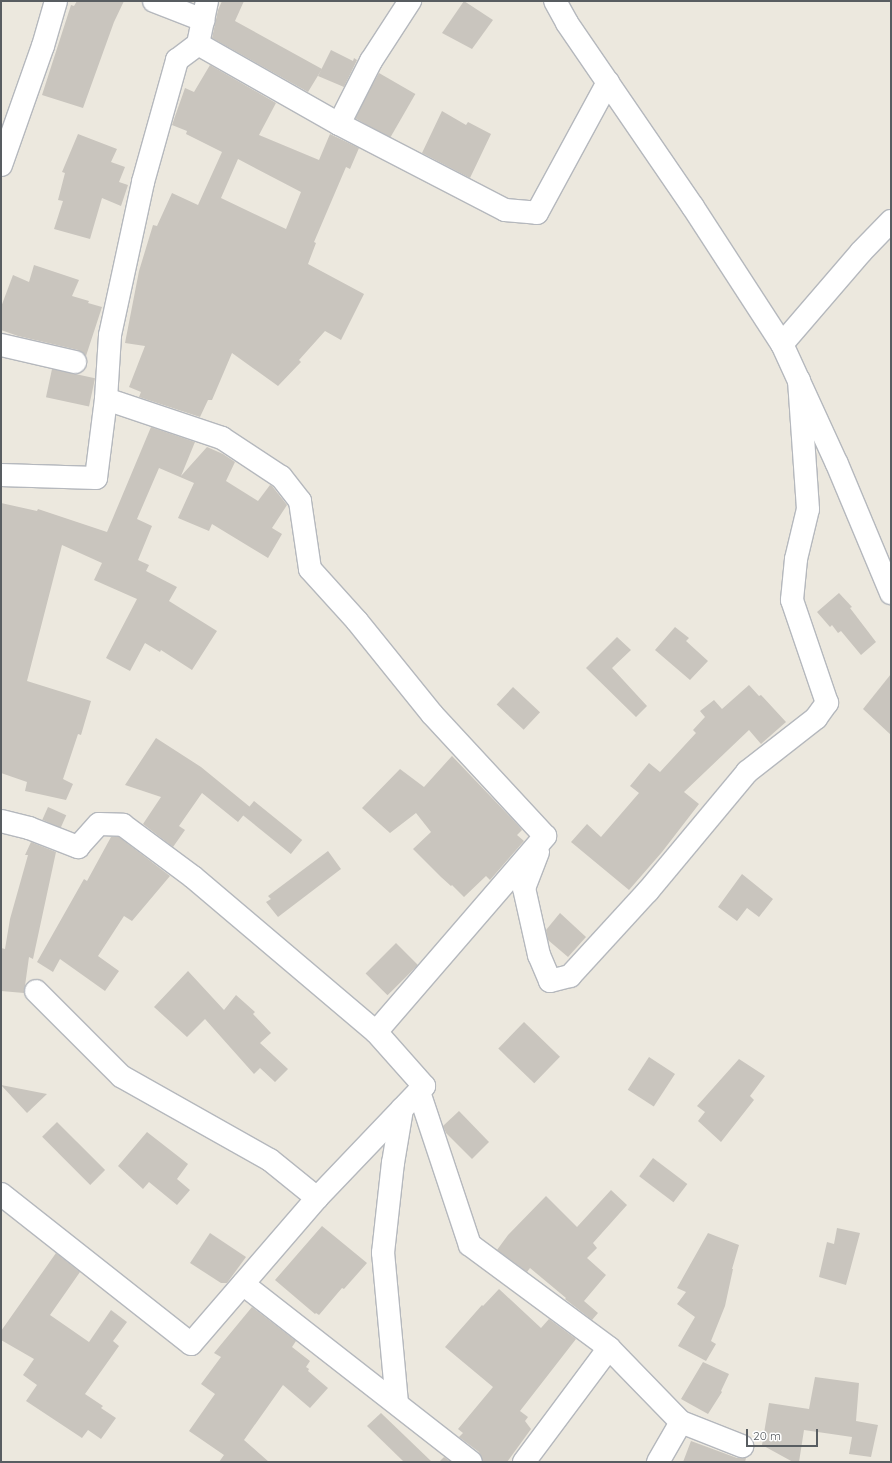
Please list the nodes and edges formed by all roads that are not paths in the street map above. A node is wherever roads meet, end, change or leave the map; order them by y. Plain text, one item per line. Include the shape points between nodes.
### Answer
1 (56, 1) edge
2 (154, 1) edge
3 (410, 1) edge
4 (555, 1) edge
5 (205, 11) edge
6 (198, 44) junction
7 (608, 82) junction
8 (339, 124) junction
9 (1, 166) edge
10 (891, 221) edge
11 (782, 344) junction
12 (1, 345) edge
13 (75, 362) dead end
14 (799, 380) junction
15 (106, 399) junction
16 (1, 475) edge
17 (891, 593) edge
18 (1, 821) edge
19 (545, 836) junction
20 (36, 991) dead end
21 (376, 1032) junction
22 (418, 1092) junction
23 (402, 1109) junction
24 (1, 1194) edge
25 (317, 1198) junction
26 (243, 1284) junction
27 (609, 1348) junction
28 (397, 1403) junction
29 (681, 1422) junction
30 (742, 1446) dead end
31 (471, 1462) edge
32 (524, 1462) edge
33 (658, 1462) edge

1 - 9 street
2 - 5 street
3 - 8 street via 371,61
4 - 7 street via 567,23
5 - 6 street
6 - 8 street
6 - 15 street via 177,60 143,182 110,335
7 - 8 street via 537,213 505,210
7 - 11 street
10 - 11 street
11 - 14 street
12 - 13 street
14 - 17 street
14 - 19 street via 808,509 796,560 792,600 827,703 816,718 747,772 648,891 570,976 550,981 539,955 524,888
15 - 16 street via 96,478
15 - 19 street via 222,438 281,477 300,500 310,569 357,621 432,714
18 - 21 street via 29,828 78,847 99,824 123,825 193,877
19 - 21 street
20 - 25 street via 121,1076 270,1160
21 - 22 street via 424,1086
22 - 23 street
22 - 27 street via 470,1245
23 - 25 street
23 - 28 street via 383,1253
24 - 26 street via 191,1344
25 - 26 street
26 - 28 street
27 - 29 street
27 - 32 street
28 - 31 street
29 - 30 street
29 - 33 street

